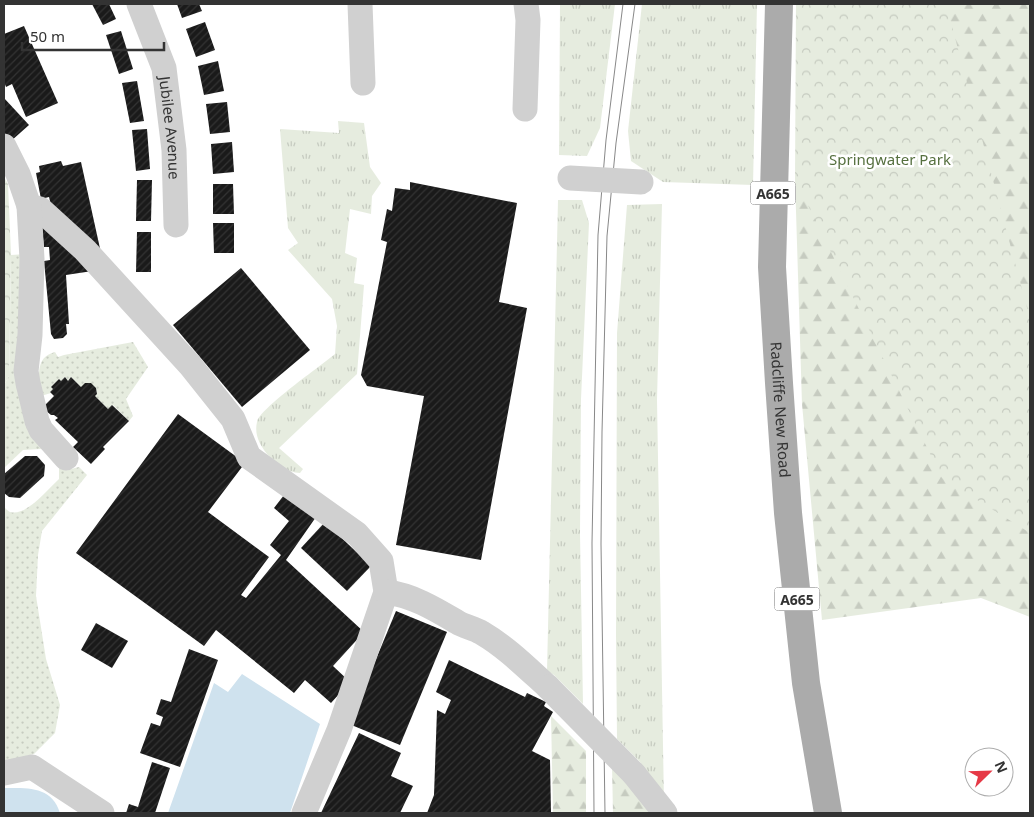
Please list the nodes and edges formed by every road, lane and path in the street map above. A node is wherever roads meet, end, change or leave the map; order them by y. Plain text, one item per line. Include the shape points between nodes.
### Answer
1 (139, 4) edge
2 (360, 4) edge
3 (526, 4) edge
4 (779, 4) edge
5 (363, 83) dead end
6 (525, 109) dead end
7 (4, 146) edge
8 (570, 178) dead end
9 (641, 182) dead end
10 (29, 206) junction
11 (176, 225) dead end
12 (66, 458) dead end
13 (386, 592) junction
14 (4, 773) edge
15 (102, 813) edge
16 (304, 813) edge
17 (665, 813) edge
18 (828, 813) edge

1 - 11 street, Jubilee Avenue via 164,68 174,150
2 - 5 street
3 - 6 street
4 - 18 main road, Radcliffe New Road / A665 via 772,267 779,383 788,513 806,683
7 - 10 street
8 - 9 street, bridge
10 - 12 street via 32,260 27,377 41,430
10 - 13 street via 40,209 84,250 190,365 232,419 249,457 357,534 381,561
13 - 16 street via 339,730
13 - 17 street, bridge via 433,608 465,627 481,632 504,649 548,687 634,774
14 - 15 street via 32,767

